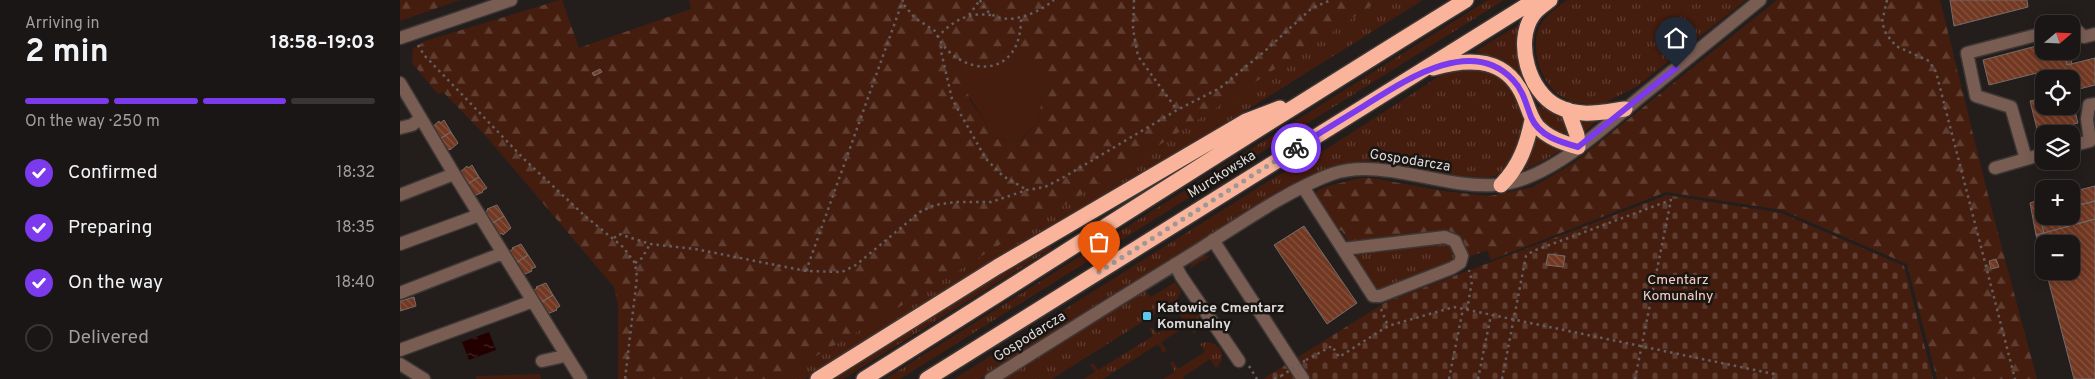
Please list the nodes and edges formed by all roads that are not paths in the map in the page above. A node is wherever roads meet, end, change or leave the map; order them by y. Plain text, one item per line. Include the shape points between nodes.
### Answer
1 (511, 0) edge
2 (1466, 0) edge
3 (1535, 0) edge
4 (1550, 0) edge
5 (1760, 0) edge
6 (2080, 33) edge
7 (2095, 34) edge
8 (2035, 35) edge
9 (400, 38) edge
10 (1406, 79) junction
11 (400, 83) edge
12 (1307, 98) junction
13 (2095, 104) edge
14 (1625, 109) junction
15 (1568, 110) junction
16 (420, 119) junction
17 (1532, 120) junction
18 (400, 128) edge
19 (2092, 143) edge
20 (1578, 147) junction
21 (2035, 156) edge
22 (2026, 159) junction
23 (1995, 168) dead end
24 (454, 174) junction
25 (1502, 185) junction
26 (1303, 187) junction
27 (400, 194) edge
28 (480, 215) junction
29 (1213, 240) junction
30 (400, 244) edge
31 (1343, 249) junction
32 (503, 254) junction
33 (1175, 264) junction
34 (400, 293) edge
35 (532, 300) junction
36 (400, 350) edge
37 (565, 354) junction
38 (542, 361) dead end
39 (1239, 361) dead end
40 (400, 364) edge
41 (424, 379) edge
42 (581, 379) edge
43 (818, 379) edge
44 (864, 379) edge
45 (927, 379) edge
46 (991, 379) edge
47 (1303, 379) edge

1 - 9 street
2 - 12 highway, Murckowska
3 - 10 highway, Murckowska
4 - 15 highway via 1533,15 1526,30 1526,56 1536,86 1546,98
5 - 14 street, Gospodarcza
6 - 7 street via 2084,37
8 - 22 street via 1967,53 1976,96 2011,107
10 - 17 highway via 1451,63 1486,63 1501,69 1512,79
10 - 45 highway, Murckowska
11 - 16 street
12 - 43 highway via 1246,120 997,267
12 - 44 highway, Murckowska via 1132,212
13 - 19 street via 2089,105 2087,119
14 - 15 highway via 1596,114
14 - 20 street, Gospodarcza
15 - 20 highway
16 - 18 street
16 - 24 street
17 - 20 highway via 1546,135
17 - 25 highway via 1525,149
20 - 25 street, Gospodarcza via 1523,180
21 - 22 street
22 - 23 street
24 - 27 street
24 - 28 street
25 - 26 street, Gospodarcza via 1461,184 1357,168 1334,173
26 - 29 street, Gospodarcza
26 - 31 street
28 - 30 street
28 - 32 street
29 - 33 street, Gospodarcza
29 - 47 street
31 - 31 street via 1376,297 1452,268 1460,263 1462,256 1455,241 1445,237
32 - 34 street
32 - 35 street
33 - 39 street
33 - 46 street, Gospodarcza
35 - 36 street
35 - 37 street
37 - 38 street
37 - 42 street
40 - 41 street

